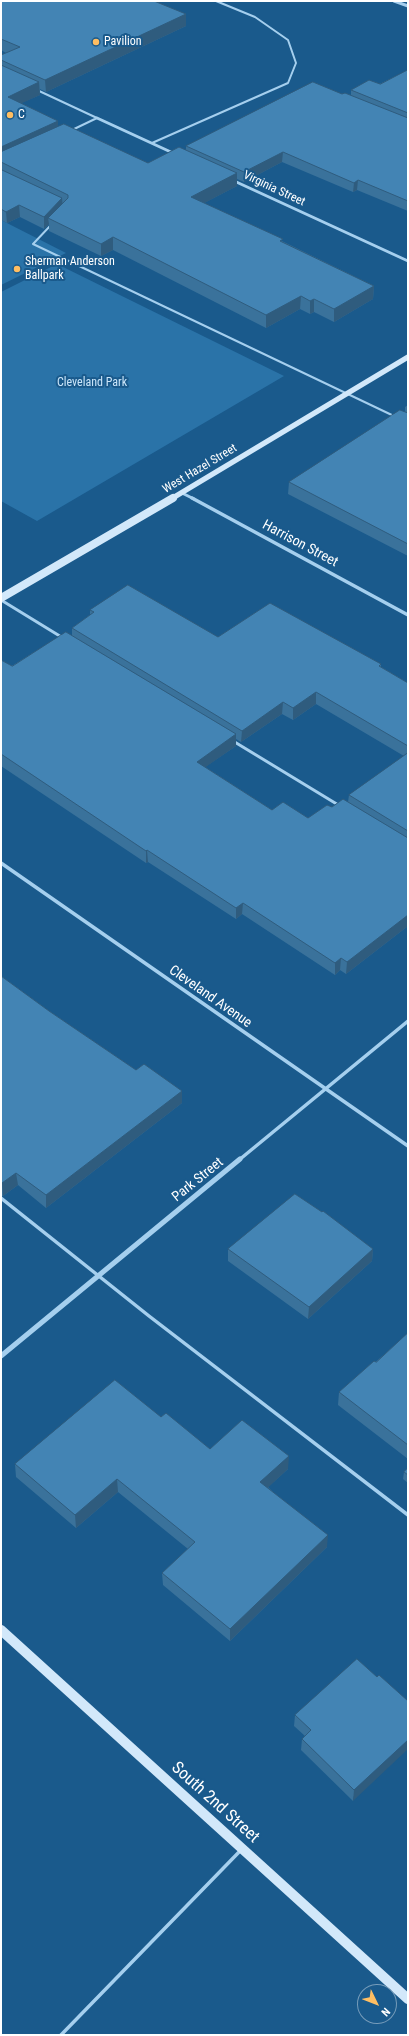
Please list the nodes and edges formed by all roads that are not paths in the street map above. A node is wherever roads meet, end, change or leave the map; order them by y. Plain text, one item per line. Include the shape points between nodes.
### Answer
1 (216, 1) edge
2 (394, 1) edge
3 (408, 6) edge
4 (36, 90) edge
5 (98, 118) junction
6 (70, 131) edge
7 (152, 143) junction
8 (175, 154) edge
9 (225, 177) edge
10 (52, 224) edge
11 (408, 261) edge
12 (408, 357) edge
13 (347, 393) junction
14 (402, 420) edge
15 (182, 493) junction
16 (1, 599) edge
17 (408, 615) edge
18 (66, 640) edge
19 (230, 740) edge
20 (346, 810) edge
21 (1, 864) edge
22 (408, 1021) edge
23 (325, 1090) junction
24 (408, 1146) edge
25 (1, 1198) edge
26 (99, 1275) junction
27 (1, 1356) edge
28 (408, 1515) edge
29 (1, 1630) edge
30 (242, 1849) junction
31 (408, 1999) edge
32 (61, 2035) edge

1 - 7 lane via 255,17 288,40 296,63 288,83
2 - 3 street
4 - 5 lane
5 - 6 lane
5 - 7 street
7 - 8 street
9 - 11 street, Virginia Street
10 - 13 lane via 33,244
12 - 13 street, West Hazel Street
13 - 14 lane
13 - 15 street, West Hazel Street
15 - 16 street, West Hazel Street
15 - 17 street, Harrison Street
16 - 18 lane
19 - 20 lane
21 - 23 street, Cleveland Avenue
22 - 23 street, Park Street
23 - 24 street, Cleveland Avenue
23 - 26 street, Park Street
25 - 26 lane
26 - 27 street, Park Street
26 - 28 lane
29 - 30 street, South 2nd Street
30 - 31 street, South 2nd Street
30 - 32 lane

